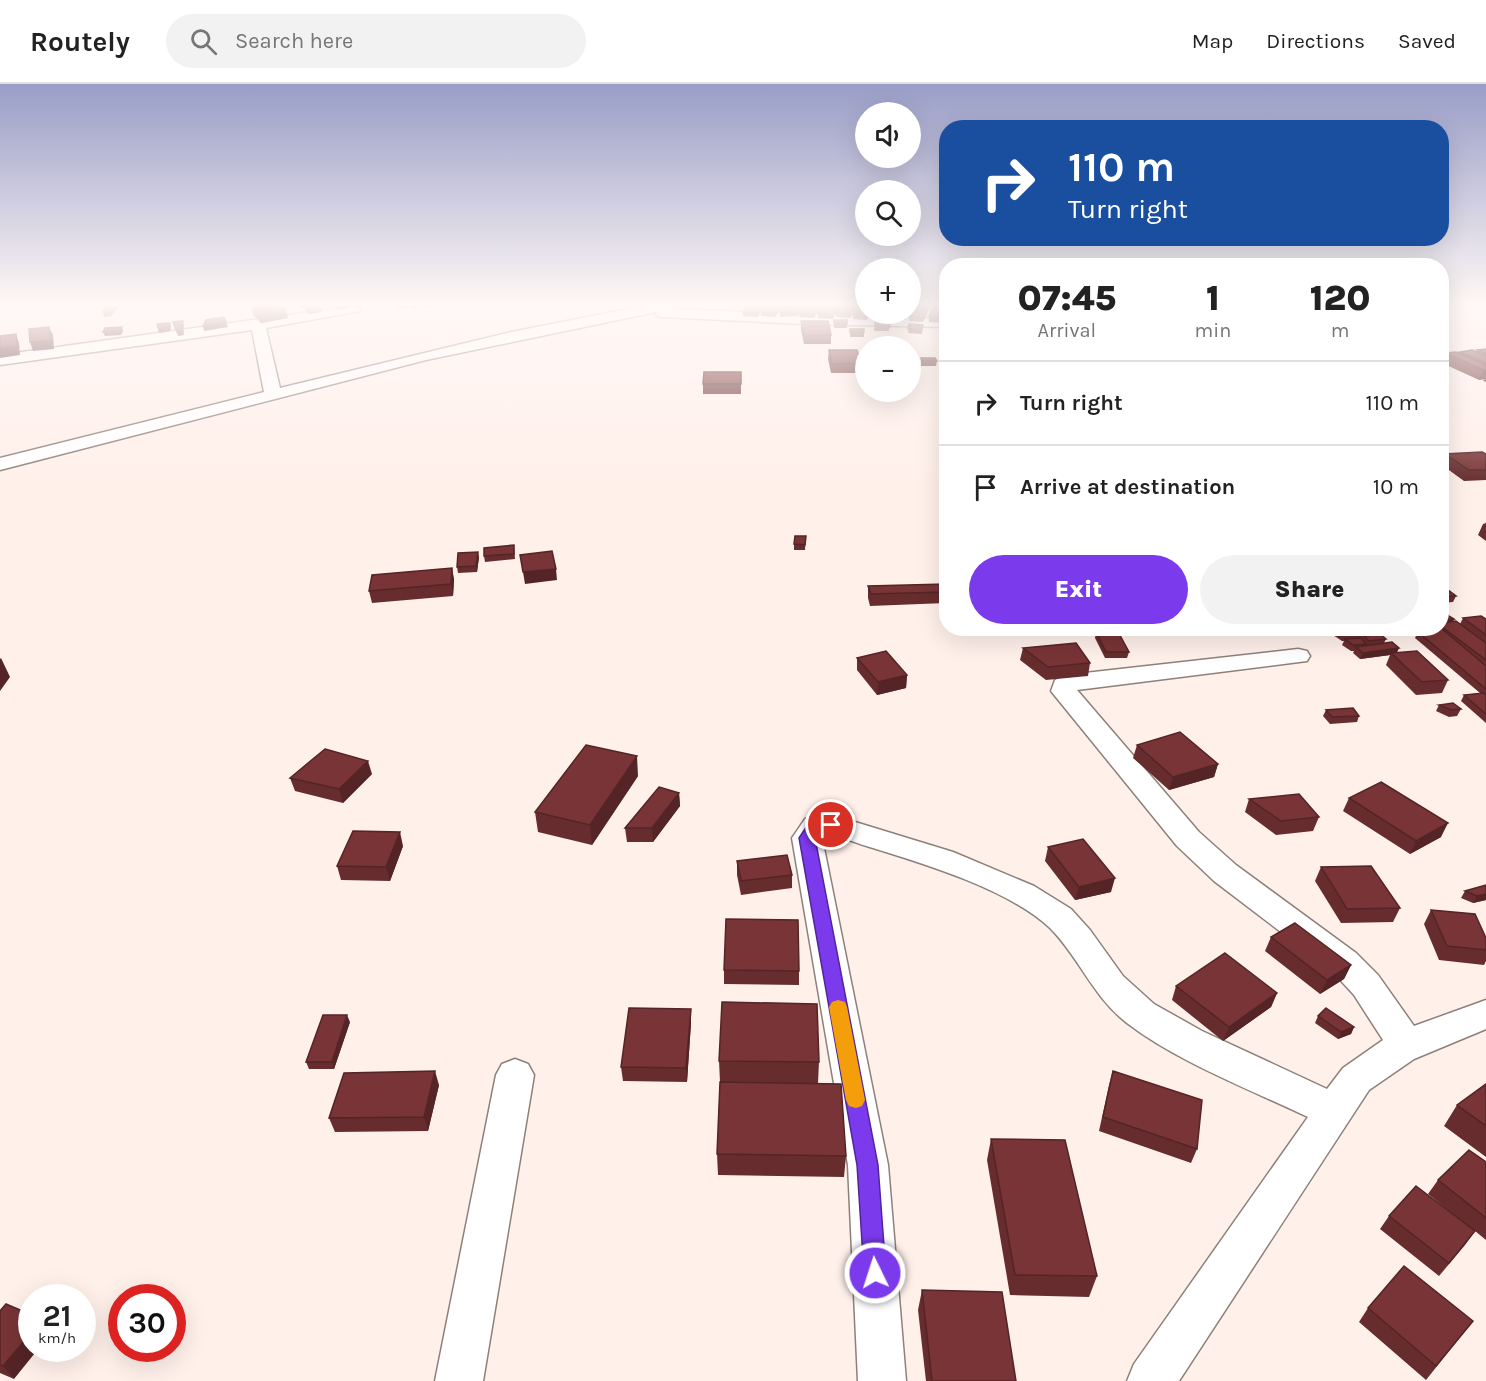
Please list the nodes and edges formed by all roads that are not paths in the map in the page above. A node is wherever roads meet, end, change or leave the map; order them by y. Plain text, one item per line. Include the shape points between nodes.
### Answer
1 (266, 364) edge
2 (400, 364) edge
3 (273, 394) junction
4 (0, 464) edge
5 (1298, 656) dead end
6 (1486, 1014) edge
7 (1406, 1044) junction
8 (515, 1075) dead end
9 (1333, 1110) junction
10 (459, 1381) edge
11 (882, 1381) edge
12 (1151, 1381) edge

1 - 3 street
2 - 3 street
3 - 4 street
5 - 7 street via 1067,683 1064,691 1188,839 1225,873 1344,962 1366,985
6 - 7 street
7 - 9 street via 1379,1059 1356,1079
8 - 10 street
9 - 11 street via 1178,1037 1147,1018 1120,996 1072,929 1049,910 1002,883 831,825 814,827 807,838 868,1165
9 - 12 street

